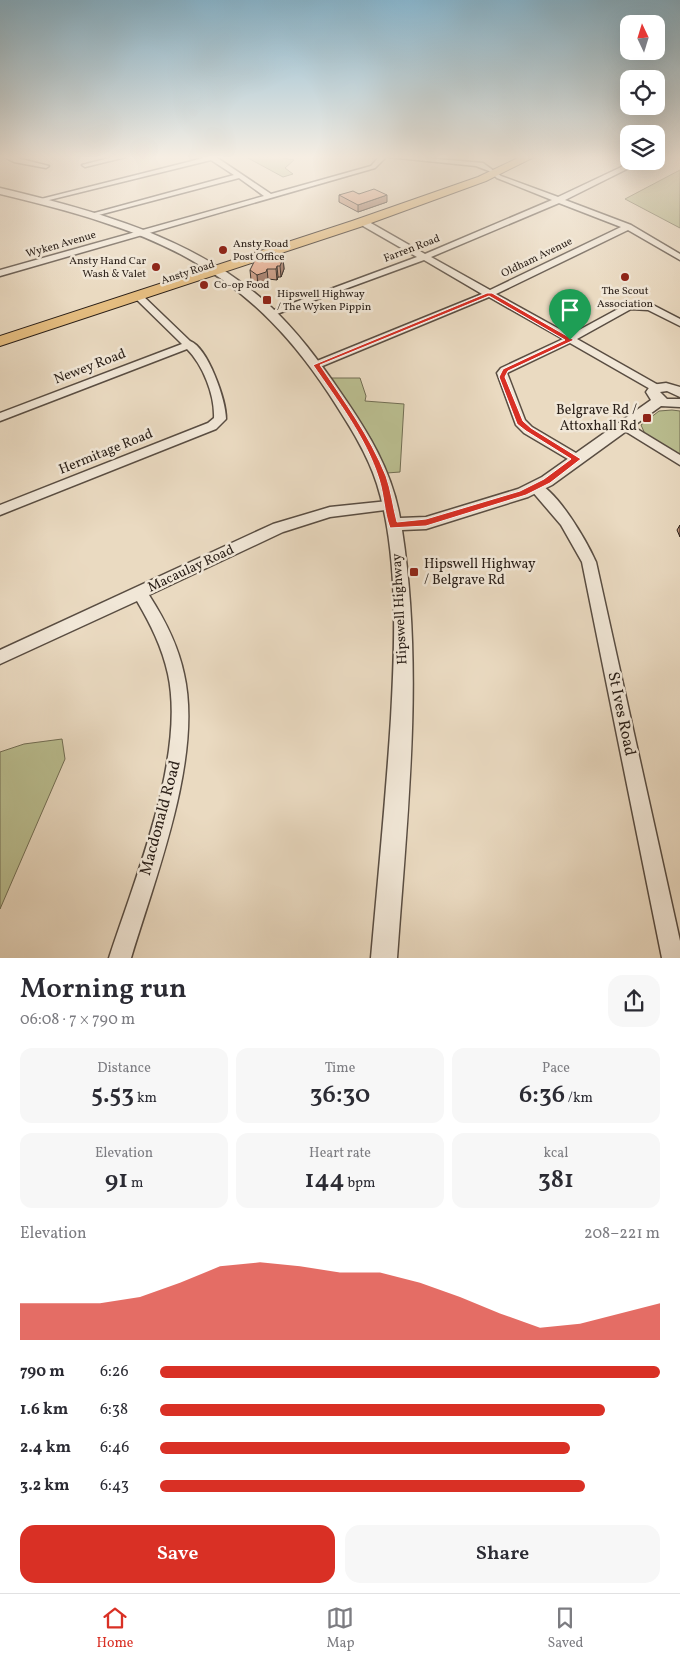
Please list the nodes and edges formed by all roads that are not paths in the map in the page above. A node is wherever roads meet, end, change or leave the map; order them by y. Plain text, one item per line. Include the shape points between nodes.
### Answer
1 (47, 202) edge
2 (142, 202) edge
3 (254, 202) edge
4 (415, 202) edge
5 (555, 202) edge
6 (563, 202) edge
7 (92, 215) junction
8 (361, 221) junction
9 (628, 227) junction
10 (143, 233) junction
11 (424, 257) junction
12 (680, 257) edge
13 (213, 267) junction
14 (0, 273) edge
15 (490, 294) junction
16 (138, 296) junction
17 (271, 314) junction
18 (680, 322) edge
19 (0, 334) edge
20 (570, 340) junction
21 (0, 341) edge
22 (190, 344) junction
23 (316, 365) junction
24 (679, 393) edge
25 (657, 394) junction
26 (0, 417) edge
27 (624, 425) junction
28 (577, 459) junction
29 (680, 461) edge
30 (535, 487) junction
31 (0, 510) edge
32 (391, 516) junction
33 (140, 593) junction
34 (0, 657) edge
35 (120, 958) edge
36 (384, 958) edge
37 (673, 958) edge

1 - 7 street, Hipswell Highway
2 - 7 street
3 - 10 street, Wyken Avenue
4 - 8 highway, Ansty Road
5 - 11 street, Farren Road
6 - 9 street
7 - 10 street, Hipswell Highway
8 - 11 street
8 - 13 highway, Ansty Road
9 - 12 street
9 - 15 street, Oldham Avenue
10 - 13 street, Hipswell Highway
10 - 14 street, Wyken Avenue
11 - 15 street
11 - 17 street, Farren Road
13 - 16 highway, Ansty Road
13 - 17 street, Hipswell Highway
13 - 19 highway, Ansty Road
15 - 20 street
15 - 23 street, Oldham Avenue
16 - 21 highway, Ansty Road
16 - 22 street
17 - 23 street, Hipswell Highway
18 - 20 street via 650,307 635,305
20 - 25 street
20 - 28 street via 505,370 502,377 520,422
22 - 26 street, Newey Road
22 - 31 street, Hermitage Road via 202,359 220,405 220,418 212,426
23 - 32 street, Hipswell Highway via 362,434 383,478
24 - 25 street via 668,404
25 - 27 street
27 - 28 street
27 - 29 street
28 - 30 street
30 - 32 street via 426,523
30 - 37 street, St Ives Road via 557,509 589,562
32 - 33 street, Macaulay Road via 330,512 304,519
32 - 36 street, Hipswell Highway via 402,595 404,673
33 - 34 street, Macaulay Road
33 - 35 street, Macdonald Road via 170,649 179,692 178,758 170,797

